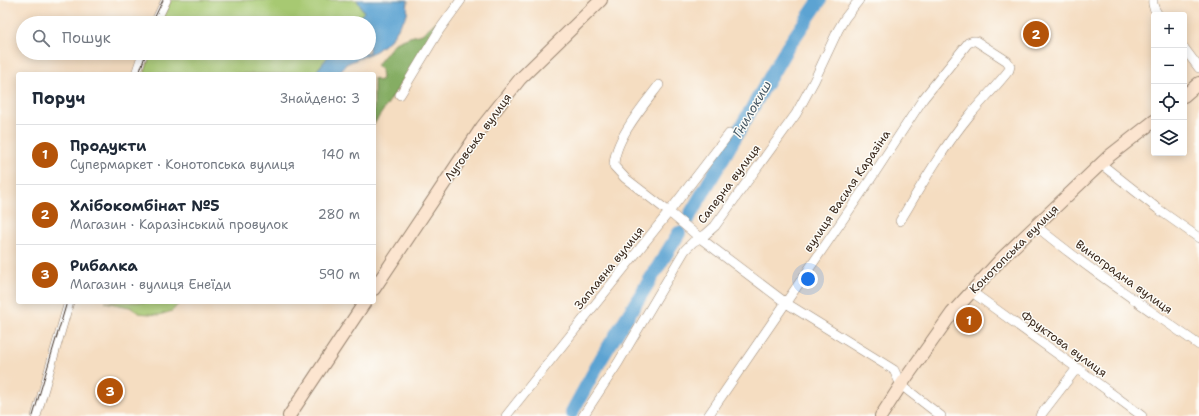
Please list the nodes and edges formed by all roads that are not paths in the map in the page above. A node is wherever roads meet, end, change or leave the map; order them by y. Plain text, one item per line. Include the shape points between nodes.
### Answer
1 (166, 0) edge
2 (462, 0) edge
3 (601, 0) edge
4 (859, 0) edge
5 (1153, 0) edge
6 (1156, 12) edge
7 (158, 16) edge
8 (1187, 52) edge
9 (141, 60) edge
10 (1199, 68) edge
11 (137, 72) edge
12 (1199, 83) edge
13 (659, 85) dead end
14 (1187, 93) edge
15 (400, 95) dead end
16 (1151, 123) edge
17 (729, 134) dead end
18 (1101, 164) junction
19 (669, 212) junction
20 (900, 221) dead end
21 (1036, 226) junction
22 (700, 238) junction
23 (1199, 238) edge
24 (376, 286) edge
25 (972, 292) junction
26 (786, 303) junction
27 (68, 304) edge
28 (364, 304) edge
29 (1199, 345) edge
30 (1077, 368) junction
31 (901, 385) junction
32 (36, 416) edge
33 (289, 416) edge
34 (506, 416) edge
35 (582, 416) edge
36 (708, 416) edge
37 (881, 416) edge
38 (941, 416) edge
39 (1040, 416) edge
40 (1142, 416) edge

1 - 7 street
2 - 15 street via 440,29
3 - 24 street, Луговська вулиця via 520,79 487,121
4 - 22 street, Саперна вулиця via 838,30 796,114 715,226
5 - 6 street
8 - 10 street
9 - 11 street
12 - 14 street
13 - 19 street via 631,122 617,148 614,166 625,178
16 - 18 street, Конотопська вулиця
17 - 19 street, Заплавна вулиця
18 - 21 street, Конотопська вулиця
18 - 23 street
19 - 22 street
19 - 34 street, Заплавна вулиця
20 - 26 street, вулиця Василя Каразіна via 955,135 1009,70 1007,61 978,42 970,41 966,45 923,99
21 - 25 street, Конотопська вулиця
21 - 29 street, Виноградна вулиця via 1060,246
22 - 26 street
22 - 35 street, Саперна вулиця via 685,250 618,363
25 - 30 street, Фруктова вулиця
25 - 31 street, Конотопська вулиця via 952,313
26 - 31 street via 894,370
26 - 36 street, вулиця Василя Каразіна
27 - 32 street
28 - 33 street
30 - 39 street
30 - 40 street, Фруктова вулиця
31 - 37 street, Конотопська вулиця
31 - 38 street

